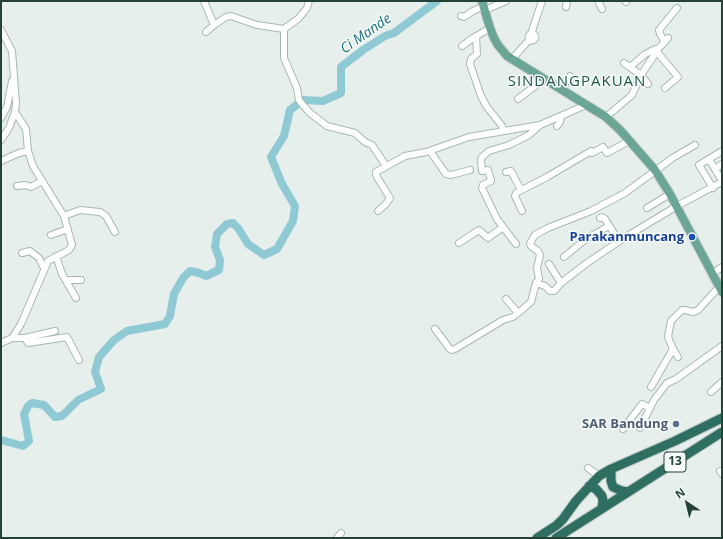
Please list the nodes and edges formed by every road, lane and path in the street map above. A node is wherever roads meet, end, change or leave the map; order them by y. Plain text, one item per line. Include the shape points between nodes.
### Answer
1 (204, 1) edge
2 (309, 1) edge
3 (506, 1) edge
4 (542, 1) edge
5 (598, 1) edge
6 (484, 6) edge
7 (307, 8) junction
8 (677, 8) dead end
9 (602, 9) dead end
10 (312, 14) dead end
11 (461, 16) dead end
12 (214, 25) junction
13 (490, 28) junction
14 (284, 29) junction
15 (1, 30) edge
16 (206, 32) dead end
17 (476, 36) junction
18 (462, 46) dead end
19 (658, 50) junction
20 (512, 60) junction
21 (14, 73) junction
22 (641, 74) junction
23 (570, 76) dead end
24 (544, 79) junction
25 (648, 84) dead end
26 (665, 88) dead end
27 (561, 90) junction
28 (518, 99) dead end
29 (586, 105) junction
30 (15, 112) junction
31 (561, 116) junction
32 (606, 117) junction
33 (1, 118) edge
34 (540, 124) junction
35 (557, 126) dead end
36 (503, 131) junction
37 (1, 140) edge
38 (629, 141) junction
39 (695, 145) dead end
40 (28, 151) junction
41 (430, 151) junction
42 (722, 151) edge
43 (709, 159) junction
44 (1, 161) edge
45 (722, 164) edge
46 (386, 166) junction
47 (715, 169) junction
48 (470, 170) dead end
49 (655, 170) junction
50 (506, 172) dead end
51 (42, 180) junction
52 (722, 181) edge
53 (16, 186) dead end
54 (712, 188) junction
55 (521, 190) junction
56 (670, 194) junction
57 (677, 206) junction
58 (647, 208) dead end
59 (378, 211) dead end
60 (522, 211) dead end
61 (64, 216) junction
62 (600, 218) dead end
63 (609, 226) junction
64 (503, 227) junction
65 (68, 229) junction
66 (115, 232) dead end
67 (51, 235) dead end
68 (619, 241) junction
69 (459, 243) dead end
70 (516, 244) dead end
71 (22, 253) dead end
72 (56, 256) junction
73 (564, 257) dead end
74 (549, 264) dead end
75 (722, 267) edge
76 (44, 268) junction
77 (712, 274) junction
78 (66, 280) junction
79 (81, 280) dead end
80 (536, 283) junction
81 (561, 283) junction
82 (721, 290) edge
83 (76, 298) dead end
84 (506, 299) dead end
85 (518, 313) junction
86 (435, 329) dead end
87 (55, 331) dead end
88 (12, 338) junction
89 (25, 338) junction
90 (1, 343) edge
91 (722, 346) edge
92 (673, 349) junction
93 (678, 357) dead end
94 (78, 360) dead end
95 (722, 382) edge
96 (651, 387) dead end
97 (711, 392) dead end
98 (650, 408) junction
99 (722, 418) edge
100 (640, 428) dead end
101 (623, 429) dead end
102 (721, 436) edge
103 (588, 468) dead end
104 (611, 468) junction
105 (599, 476) junction
106 (589, 486) junction
107 (628, 492) junction
108 (602, 508) junction
109 (537, 538) edge
110 (556, 538) edge

1 - 12 street
2 - 7 street
3 - 6 street
4 - 20 street via 530,37
5 - 9 street
6 - 11 street via 464,18
6 - 13 main road
7 - 10 street
7 - 14 street via 297,20
8 - 19 street via 659,30 666,40
12 - 14 street via 231,16 257,25
12 - 16 street
13 - 17 street
13 - 20 main road via 498,45
14 - 46 street via 284,58 300,102 327,126 355,133 372,145
15 - 21 street via 12,51
17 - 18 street
17 - 36 street via 477,54 471,59 470,64 487,107
19 - 22 street
19 - 22 street via 644,54 627,65
19 - 26 street via 678,77
20 - 24 main road
21 - 30 street
21 - 33 street via 7,107
22 - 25 street
22 - 32 street via 632,95
23 - 27 street
24 - 27 main road
24 - 28 street
27 - 29 main road
29 - 31 street
29 - 32 main road
30 - 37 street
30 - 40 street via 26,129
31 - 34 street
31 - 35 street
32 - 38 main road
34 - 36 street
34 - 64 street via 526,137 489,151 480,160 482,170 488,170 491,181 482,186
36 - 41 street via 469,137
38 - 49 main road
38 - 55 street via 607,153 603,147 591,151
39 - 49 street
40 - 44 street
40 - 51 street via 33,166
41 - 46 street via 410,154
41 - 48 street via 446,174
42 - 43 street
43 - 47 street
43 - 54 street via 699,165
45 - 47 street
46 - 59 street via 376,174 390,198
47 - 52 street
49 - 56 main road
49 - 80 street via 625,193 535,235 530,243 540,255 537,268 539,279
50 - 55 street via 511,171
51 - 53 street via 31,187
51 - 61 street
52 - 54 street
54 - 57 street
55 - 60 street via 515,196
56 - 57 main road
56 - 58 street
57 - 68 street
57 - 77 main road
61 - 65 street
61 - 66 street via 78,211 100,212 106,216
62 - 63 street via 603,217
63 - 68 street
63 - 73 street via 586,239
64 - 69 street via 488,238 479,230
64 - 70 street
65 - 67 street
65 - 72 street via 72,246
68 - 81 street
71 - 76 street via 30,251 39,258
72 - 76 street via 48,261
72 - 78 street
74 - 81 street
75 - 77 street
76 - 88 street via 21,324
77 - 82 main road
78 - 79 street
78 - 83 street
80 - 81 street via 552,291
80 - 85 street via 532,302
82 - 92 street via 698,310 682,310 671,321 668,337
84 - 85 street
85 - 86 street via 452,350
87 - 89 street
88 - 89 street
88 - 90 street
89 - 94 street via 28,343 67,337
91 - 98 street via 667,383
92 - 93 street
92 - 96 street
95 - 97 street
98 - 100 street
98 - 101 street via 642,404
99 - 104 highway, 13
102 - 107 highway, 13
103 - 105 street
104 - 105 highway, 13
104 - 107 highway via 612,487
105 - 106 highway, 13
106 - 108 highway via 602,496
106 - 109 highway, 13 via 557,526
107 - 108 highway, 13
108 - 110 highway, 13

